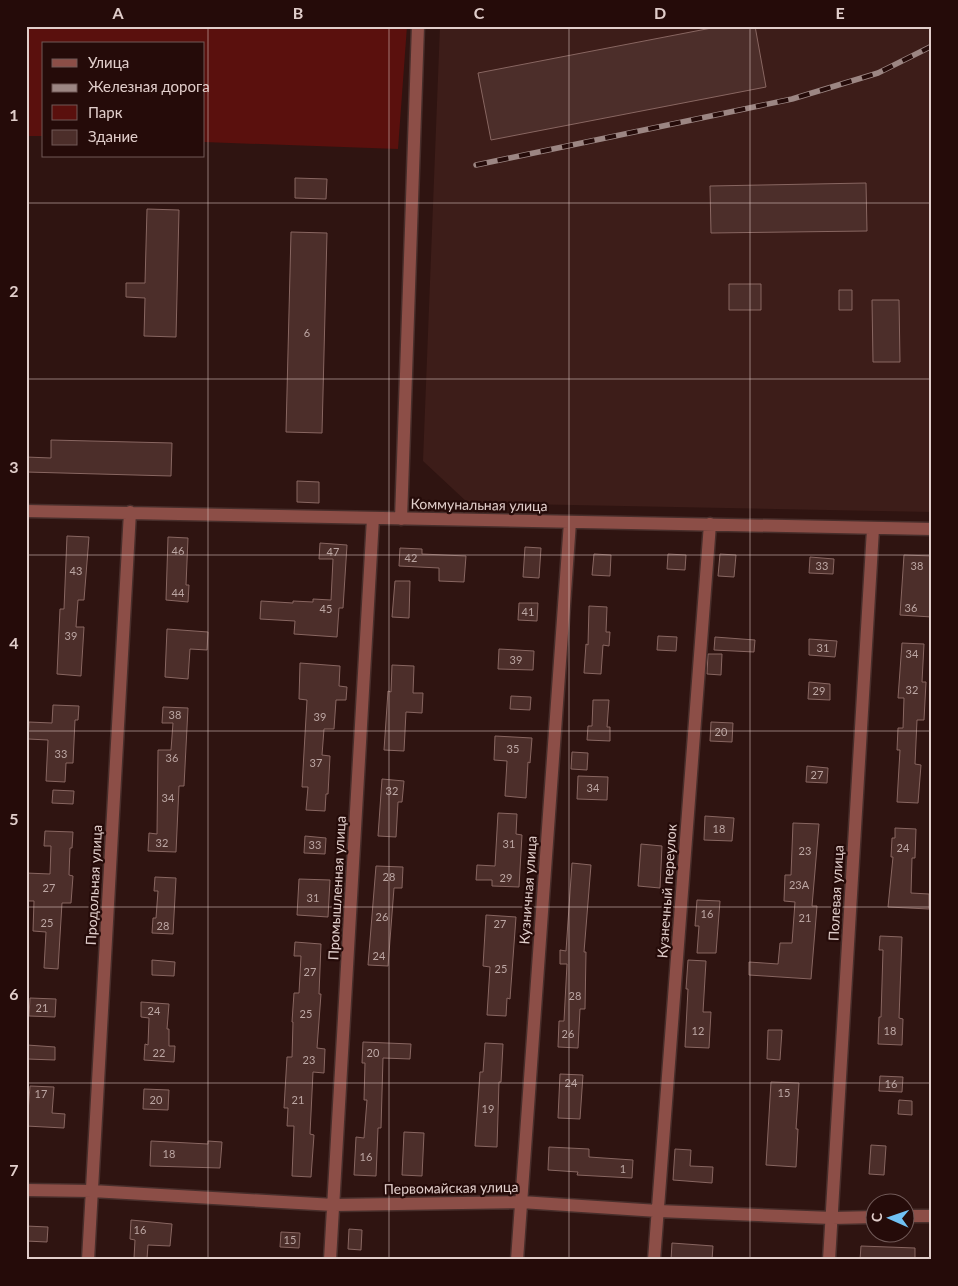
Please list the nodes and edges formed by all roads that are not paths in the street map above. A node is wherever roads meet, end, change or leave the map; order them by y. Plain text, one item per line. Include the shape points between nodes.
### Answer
1 (418, 26) edge
2 (26, 511) edge
3 (130, 512) junction
4 (373, 518) junction
5 (401, 519) junction
6 (570, 522) junction
7 (710, 524) junction
8 (874, 528) junction
9 (932, 529) edge
10 (26, 1190) edge
11 (92, 1191) junction
12 (521, 1202) junction
13 (334, 1204) junction
14 (658, 1210) junction
15 (916, 1216) edge
16 (932, 1216) edge
17 (866, 1217) edge
18 (832, 1218) junction
19 (88, 1260) edge
20 (330, 1260) edge
21 (517, 1260) edge
22 (654, 1260) edge
23 (829, 1260) edge

1 - 5 street
2 - 3 street, Коммунальная улица
3 - 4 street, Коммунальная улица
3 - 11 street, Продольная улица
4 - 5 street, Коммунальная улица
4 - 13 street, Промышленная улица
5 - 6 street, Коммунальная улица
6 - 7 street, Коммунальная улица
6 - 12 street, Кузничная улица
7 - 8 street, Коммунальная улица
7 - 14 street, Кузнечный переулок
8 - 9 street, Коммунальная улица
8 - 18 street, Полевая улица
10 - 11 street, Первомайская улица
11 - 13 street, Первомайская улица
11 - 19 street, Продольная улица
12 - 13 street, Первомайская улица
12 - 14 street, Первомайская улица
12 - 21 street, Кузничная улица
13 - 20 street, Промышленная улица
14 - 18 street, Первомайская улица
14 - 22 street, Кузнечный переулок
15 - 16 street
17 - 18 street, Первомайская улица
18 - 23 street, Полевая улица

